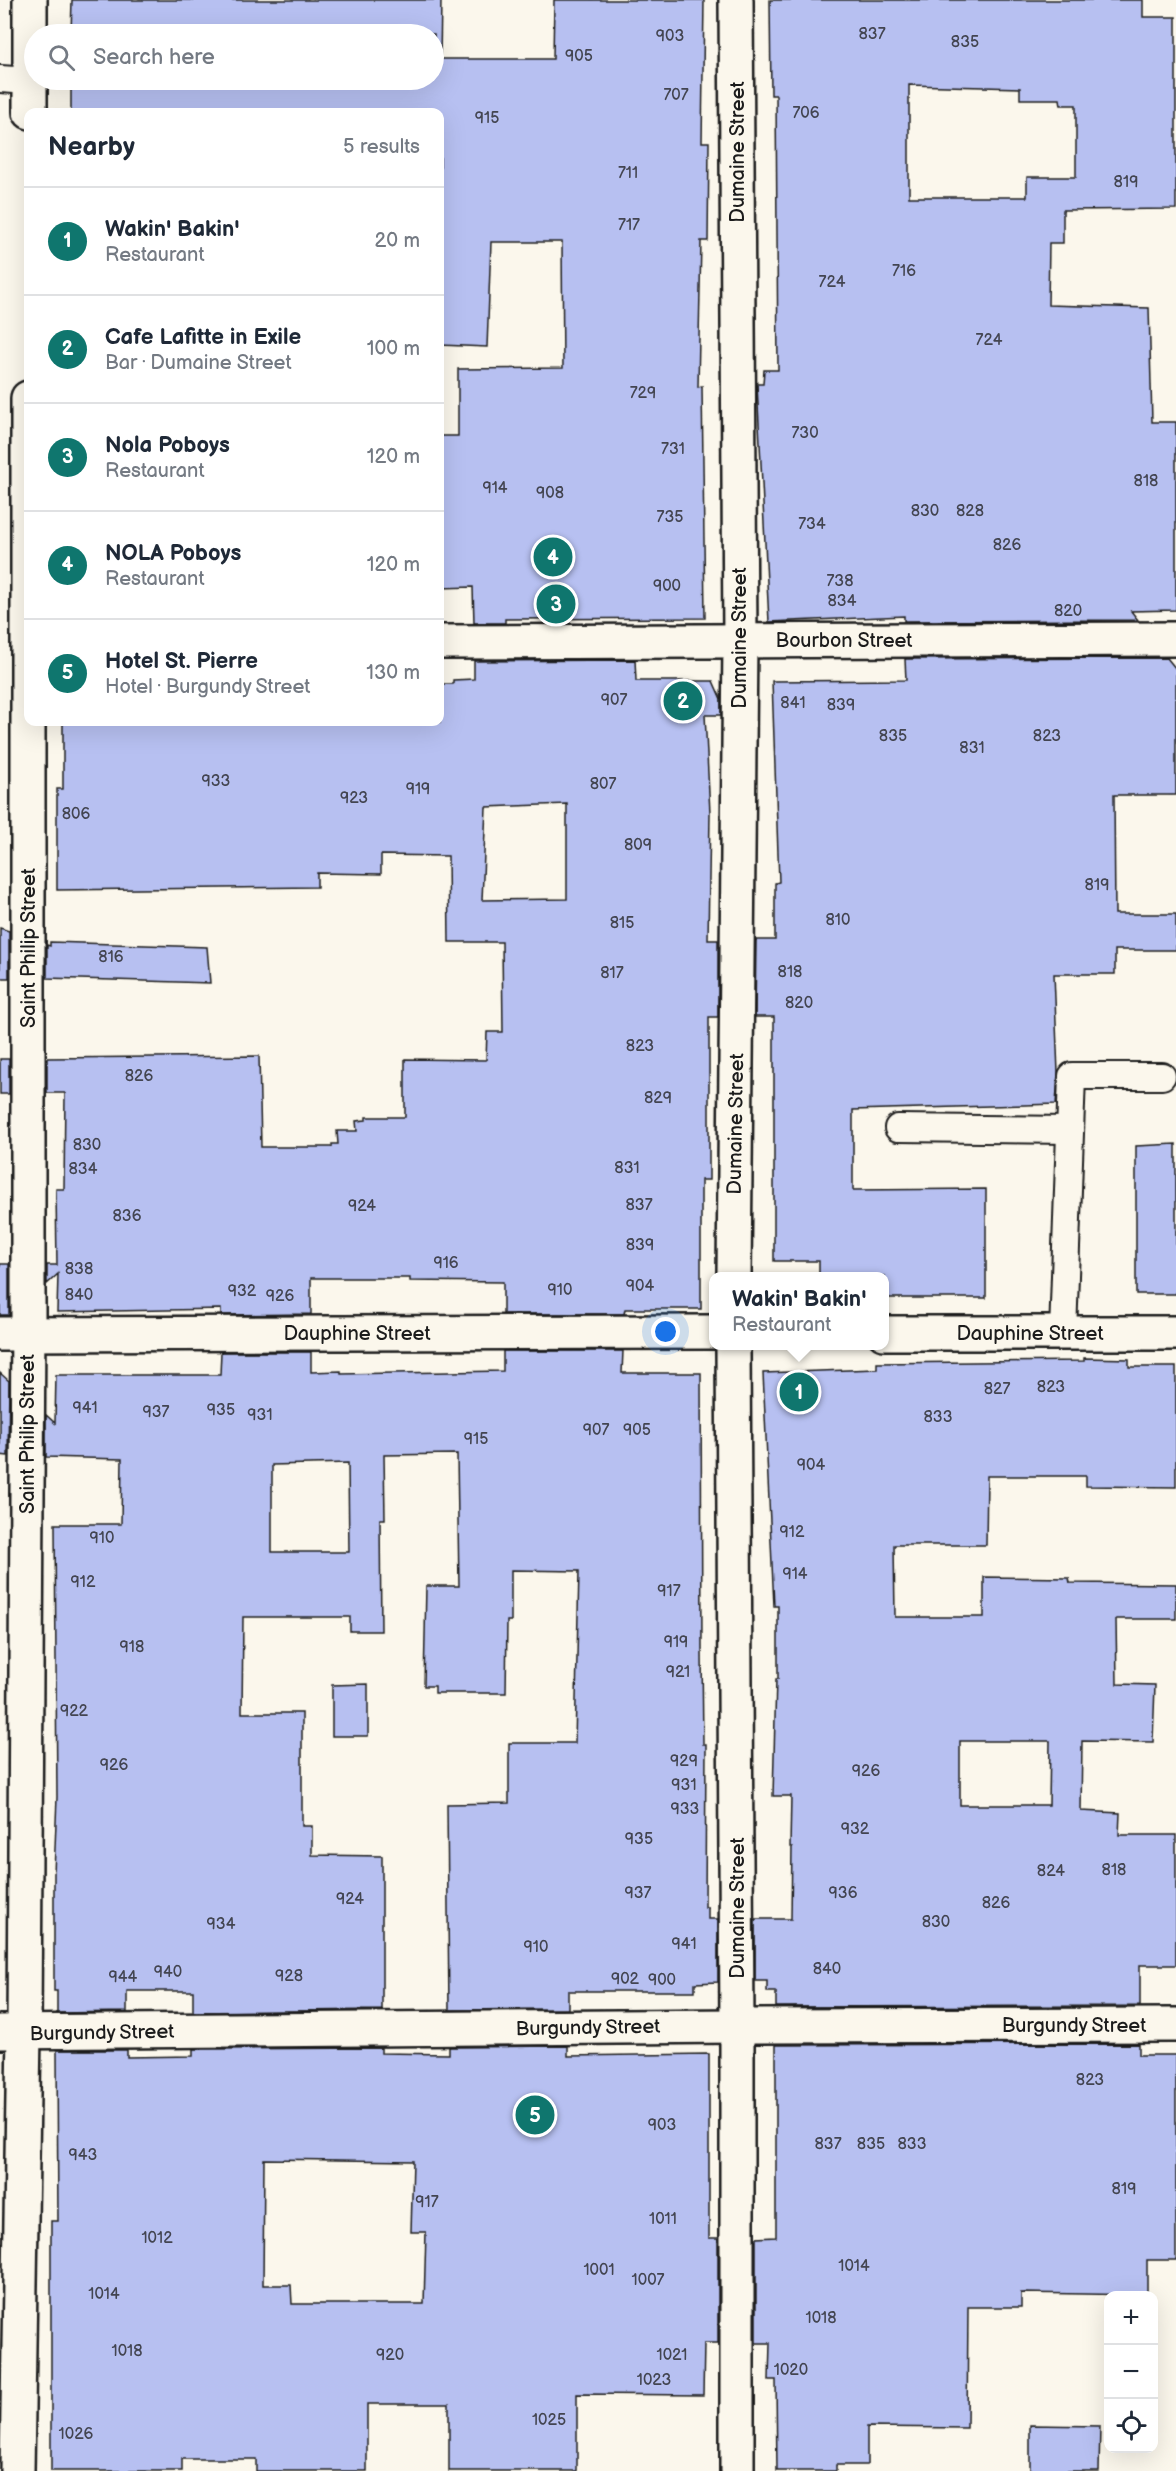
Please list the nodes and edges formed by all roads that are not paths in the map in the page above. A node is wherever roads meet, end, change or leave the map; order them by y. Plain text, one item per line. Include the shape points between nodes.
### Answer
1 (30, 0) edge
2 (736, 0) edge
3 (27, 24) edge
4 (24, 55) edge
5 (20, 91) edge
6 (24, 507) edge
7 (1176, 639) edge
8 (740, 641) junction
9 (444, 642) edge
10 (19, 644) edge
11 (1162, 1076) dead end
12 (898, 1128) dead end
13 (1070, 1130) junction
14 (734, 1272) edge
15 (709, 1332) edge
16 (889, 1333) edge
17 (1063, 1333) junction
18 (1176, 1333) edge
19 (14, 1334) edge
20 (733, 1350) edge
21 (737, 2025) junction
22 (1176, 2025) edge
23 (12, 2032) edge
24 (17, 2471) edge
25 (737, 2471) edge

1 - 3 street
2 - 8 street, Dumaine Street
4 - 5 street
6 - 10 street, Saint Philip Street
7 - 8 street, Bourbon Street
8 - 9 street, Bourbon Street
8 - 14 street, Dumaine Street
10 - 19 street, Saint Philip Street
11 - 13 lane via 1072,1076
12 - 13 lane
13 - 17 lane
15 - 19 street, Dauphine Street
16 - 17 street, Dauphine Street
17 - 18 street, Dauphine Street
19 - 23 street, Saint Philip Street
20 - 21 street, Dumaine Street
21 - 22 street, Burgundy Street
21 - 23 street, Burgundy Street
21 - 25 street, Dumaine Street
23 - 24 street, Saint Philip Street

